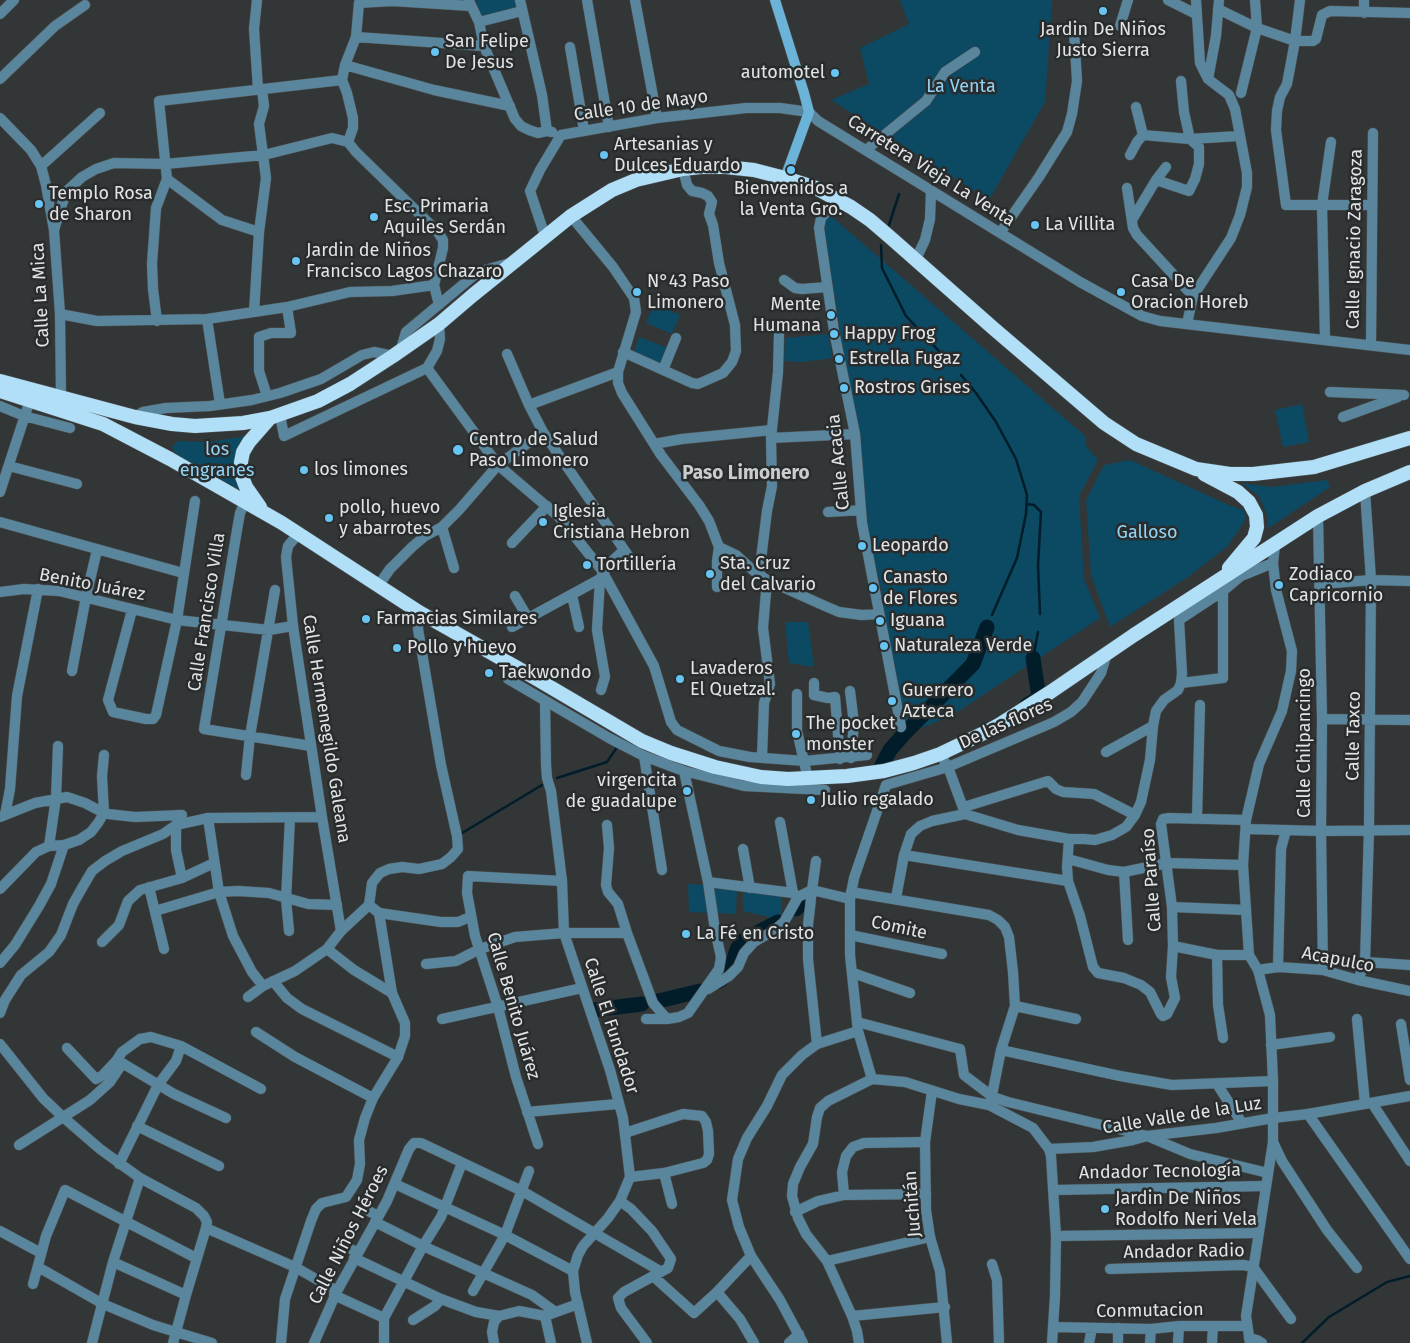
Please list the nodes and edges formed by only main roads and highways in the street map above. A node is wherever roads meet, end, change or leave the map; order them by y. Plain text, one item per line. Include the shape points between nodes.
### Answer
1 (775, 0) edge
2 (785, 178) junction
3 (0, 381) edge
4 (0, 391) edge
5 (275, 417) junction
6 (1410, 438) edge
7 (1196, 469) junction
8 (1410, 472) edge
9 (265, 513) junction
10 (1220, 586) junction

1 - 2 main road via 809,112
2 - 5 highway via 754,170 701,167 636,180 603,195 545,236 439,324 397,354 326,397
2 - 7 highway via 816,188 870,220 1104,423 1136,444
3 - 5 highway via 135,418 195,426
4 - 9 highway via 116,430
5 - 9 highway via 249,442 241,462 246,487
6 - 7 highway via 1314,467 1253,474
7 - 10 highway via 1238,492 1256,515 1254,538
8 - 10 highway via 1318,516
9 - 10 highway via 419,612 642,741 715,767 761,777 808,779 847,776 914,763 940,754 1002,724 1108,652

